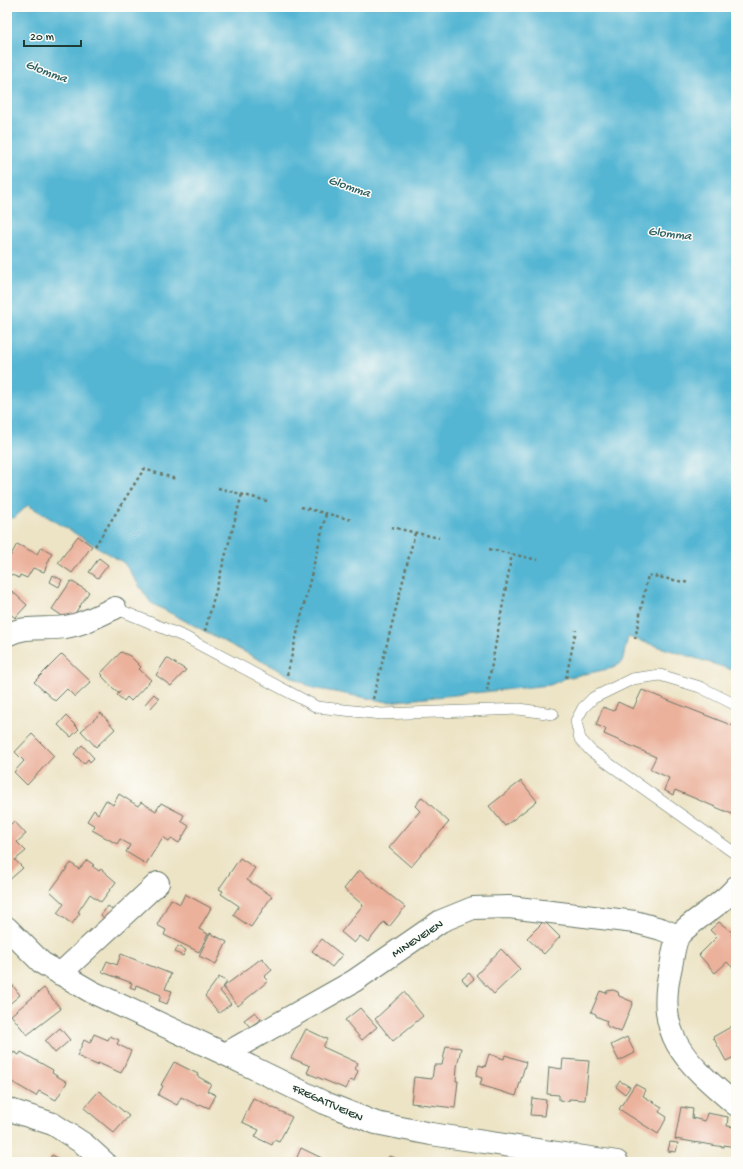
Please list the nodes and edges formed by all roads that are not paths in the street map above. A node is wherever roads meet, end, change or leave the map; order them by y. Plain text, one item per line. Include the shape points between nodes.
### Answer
1 (115, 608) joint
2 (7, 636) edge
3 (736, 705) edge
4 (553, 714) dead end
5 (736, 854) edge
6 (158, 883) dead end
7 (736, 887) edge
8 (7, 928) edge
9 (678, 936) junction
10 (60, 974) junction
11 (225, 1054) junction
12 (736, 1105) edge
13 (7, 1108) edge
14 (104, 1162) edge
15 (617, 1162) edge

1 - 2 street via 88,621 66,627 33,628
1 - 4 lane via 185,637 317,707 381,714 519,709
3 - 5 lane via 700,687 660,676 632,679 593,698 583,708 576,721 580,739 591,752
6 - 10 street
7 - 9 street
8 - 10 street, FREGATTVEIEN via 34,957
9 - 11 street, MINEVEIEN via 635,922 509,907 472,908 441,921 354,981
9 - 12 street via 666,986 666,1012 670,1029 682,1053 702,1076
10 - 11 street, FREGATTVEIEN via 92,992
11 - 15 street, FREGATTVEIEN via 325,1103 376,1123 431,1134
13 - 14 street via 53,1124 84,1144

